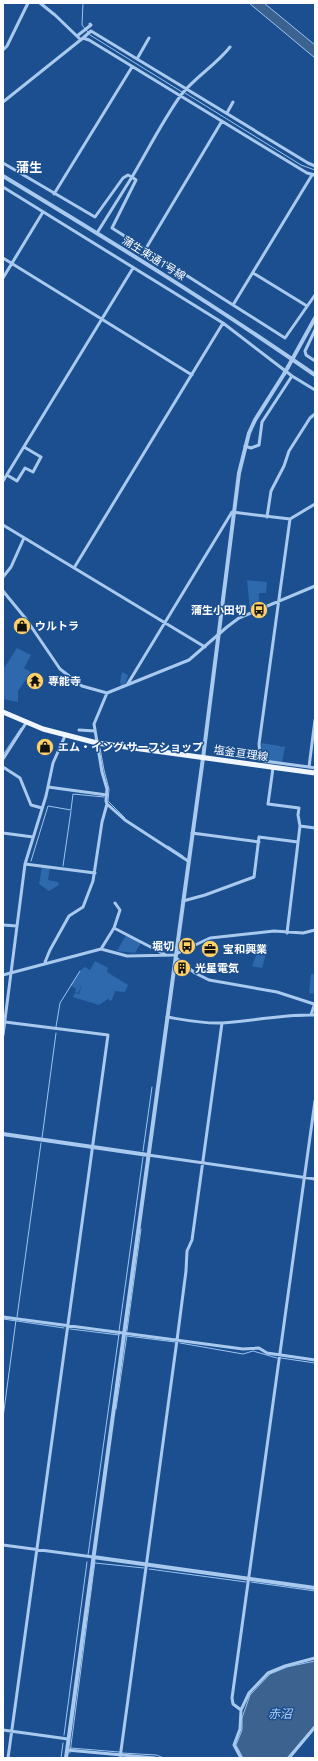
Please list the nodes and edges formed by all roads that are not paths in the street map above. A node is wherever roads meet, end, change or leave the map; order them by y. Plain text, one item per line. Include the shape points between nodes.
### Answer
1 (28, 3) edge
2 (40, 3) edge
3 (89, 26) dead end
4 (81, 38) junction
5 (149, 38) dead end
6 (230, 47) dead end
7 (3, 50) edge
8 (137, 58) junction
9 (132, 67) junction
10 (186, 89) junction
11 (181, 96) junction
12 (3, 102) edge
13 (233, 102) dead end
14 (226, 113) junction
15 (222, 121) junction
16 (3, 163) edge
17 (305, 166) junction
18 (315, 166) edge
19 (314, 175) edge
20 (3, 176) edge
21 (132, 177) junction
22 (3, 187) edge
23 (54, 194) junction
24 (43, 212) junction
25 (97, 233) junction
26 (144, 250) junction
27 (3, 258) edge
28 (12, 264) junction
29 (133, 268) junction
30 (253, 272) junction
31 (3, 278) edge
32 (315, 295) edge
33 (234, 305) junction
34 (308, 306) junction
35 (315, 318) edge
36 (102, 319) junction
37 (222, 323) junction
38 (315, 330) edge
39 (293, 359) junction
40 (315, 361) edge
41 (192, 375) junction
42 (315, 375) edge
43 (292, 376) junction
44 (315, 390) edge
45 (315, 414) edge
46 (24, 446) junction
47 (244, 446) junction
48 (7, 475) junction
49 (3, 481) edge
50 (315, 504) edge
51 (233, 512) junction
52 (267, 517) junction
53 (290, 519) junction
54 (3, 525) edge
55 (24, 538) junction
56 (74, 568) junction
57 (3, 577) edge
58 (315, 586) edge
59 (3, 591) edge
60 (278, 602) junction
61 (164, 623) junction
62 (218, 635) junction
63 (205, 647) junction
64 (127, 685) junction
65 (107, 693) junction
66 (3, 712) edge
67 (315, 720) edge
68 (26, 723) junction
69 (79, 730) dead end
70 (94, 731) junction
71 (65, 736) junction
72 (97, 743) junction
73 (203, 758) junction
74 (3, 759) edge
75 (3, 767) edge
76 (309, 767) junction
77 (273, 768) junction
78 (315, 768) edge
79 (315, 773) edge
80 (48, 787) junction
81 (107, 795) junction
82 (107, 804) junction
83 (42, 808) junction
84 (300, 826) junction
85 (315, 828) edge
86 (3, 833) edge
87 (192, 833) junction
88 (33, 837) junction
89 (259, 842) junction
90 (298, 842) junction
91 (188, 861) junction
92 (25, 864) junction
93 (95, 873) junction
94 (183, 901) junction
95 (115, 903) dead end
96 (3, 925) edge
97 (17, 926) junction
98 (114, 928) junction
99 (315, 930) edge
100 (287, 933) junction
101 (101, 949) junction
102 (167, 955) junction
103 (176, 956) junction
104 (45, 962) junction
105 (11, 972) junction
106 (3, 975) edge
107 (314, 1004) edge
108 (313, 1015) edge
109 (167, 1017) junction
110 (5, 1022) junction
111 (222, 1023) junction
112 (3, 1035) edge
113 (315, 1101) edge
114 (3, 1134) edge
115 (92, 1147) junction
116 (148, 1155) junction
117 (202, 1163) junction
118 (304, 1178) junction
119 (315, 1179) edge
120 (3, 1317) edge
121 (68, 1326) junction
122 (124, 1333) junction
123 (177, 1340) junction
124 (279, 1355) junction
125 (315, 1360) edge
126 (3, 1545) edge
127 (37, 1550) junction
128 (93, 1558) junction
129 (147, 1565) junction
130 (249, 1579) junction
131 (315, 1588) edge
132 (315, 1658) edge
133 (241, 1710) junction
134 (315, 1727) edge
135 (3, 1730) edge
136 (12, 1731) junction
137 (68, 1739) junction
138 (69, 1750) junction
139 (121, 1754) edge
140 (8, 1758) edge
141 (66, 1758) edge
142 (156, 1758) edge
143 (241, 1758) edge
144 (289, 1758) edge

1 - 7 street
2 - 4 street
3 - 4 street via 82,32
4 - 8 street via 91,31
4 - 9 street via 89,40
4 - 12 street
5 - 8 street
6 - 10 street via 221,59
8 - 10 street
9 - 11 street
9 - 23 street
10 - 11 street
10 - 14 street
11 - 15 street
11 - 21 street
13 - 14 street
14 - 17 street
15 - 17 street
15 - 26 street
16 - 23 street
17 - 18 street
17 - 19 street
19 - 30 street
20 - 25 street, 蒲生東通1号線
21 - 23 street via 128,175 123,178 95,217
21 - 25 street
21 - 26 street via 136,180 112,228
22 - 24 street
24 - 28 street
24 - 29 street
25 - 39 street, 蒲生東通1号線
26 - 33 street
27 - 28 street
28 - 31 street
28 - 36 street
29 - 36 street
29 - 37 street
30 - 33 street
30 - 34 street
32 - 34 street
33 - 34 street via 285,338
35 - 39 street
36 - 41 street
36 - 46 street
37 - 41 street
37 - 43 street
38 - 40 street via 305,351 306,355
39 - 42 street, 蒲生東通1号線
39 - 47 street, bridge via 255,420
41 - 56 street
43 - 44 street
43 - 47 street via 262,422 259,445 251,448
45 - 52 street via 289,451 271,491
46 - 48 street
46 - 48 street via 41,457 36,467 32,472 25,468 17,480
47 - 51 street
48 - 49 street
50 - 53 street
51 - 52 street
51 - 61 street
51 - 62 street
52 - 53 street
53 - 60 street
54 - 55 street
55 - 56 street
55 - 57 street via 11,567
56 - 61 street
58 - 60 street
59 - 65 street via 26,619 60,669 82,686
60 - 62 street via 239,618
60 - 76 street via 259,744 260,754 264,761
61 - 63 street
61 - 64 street
62 - 63 street
62 - 73 street
63 - 64 street via 190,660
64 - 65 street
65 - 70 street via 96,718
66 - 68 main road, 塩釜亘理線
67 - 76 street
68 - 71 main road, 塩釜亘理線
68 - 74 street
69 - 70 street
70 - 72 street
71 - 72 main road, 塩釜亘理線
71 - 80 street via 53,763
72 - 73 main road, 塩釜亘理線
72 - 81 street
73 - 77 main road, 塩釜亘理線
73 - 87 street
75 - 83 street via 20,778 31,805
76 - 78 street
77 - 79 main road, 塩釜亘理線
77 - 84 street via 268,804 299,808
80 - 81 street
80 - 83 street
81 - 82 street
82 - 91 street via 125,820
82 - 93 street
83 - 88 street
84 - 85 street
84 - 90 street
86 - 88 street
87 - 89 street
87 - 91 street
88 - 92 street
89 - 90 street via 259,836
89 - 94 street via 254,878
90 - 100 street
91 - 94 street
92 - 93 street
92 - 97 street
93 - 104 street via 82,907 70,916
94 - 103 street
95 - 98 street via 120,910
96 - 97 street
97 - 105 street
98 - 101 street
98 - 102 street
99 - 100 street
100 - 103 street via 274,931 210,938
101 - 102 street via 127,956
101 - 104 street
102 - 103 street
103 - 107 street via 209,980 277,992
103 - 109 street
104 - 105 street
105 - 106 street
105 - 110 street
107 - 108 street
108 - 111 street via 275,1016
109 - 111 street
109 - 116 street
110 - 112 street
110 - 115 street via 108,1035
111 - 117 street
113 - 118 street
114 - 115 street
115 - 116 street
115 - 121 street
116 - 117 street
116 - 122 street
117 - 118 street
117 - 123 street via 192,1240 187,1251
118 - 119 street
118 - 124 street
120 - 121 street
121 - 122 street
121 - 127 street
122 - 123 street
122 - 128 street
123 - 124 street via 243,1349 259,1348 267,1353
123 - 129 street
124 - 125 street
124 - 130 street
126 - 127 street
127 - 128 street
127 - 136 street
128 - 129 street
128 - 137 street
129 - 130 street
129 - 139 street
130 - 131 street
130 - 133 street via 232,1698 233,1704
132 - 133 street via 268,1673 249,1693
133 - 143 street via 240,1728 234,1745
134 - 144 street
135 - 136 street
136 - 137 street
136 - 140 street
137 - 138 street
138 - 139 street
138 - 141 street
139 - 142 street

